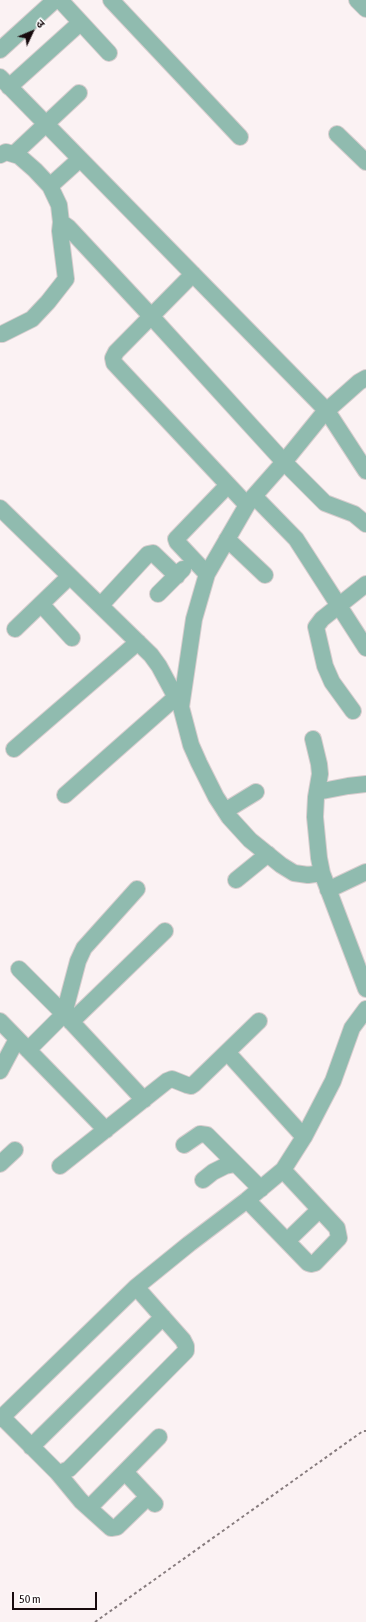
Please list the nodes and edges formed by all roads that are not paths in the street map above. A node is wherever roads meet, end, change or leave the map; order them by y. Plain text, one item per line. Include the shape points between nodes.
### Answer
1 (55, 0) edge
2 (60, 0) edge
3 (111, 0) edge
4 (357, 0) edge
5 (366, 9) edge
6 (80, 23) junction
7 (0, 50) edge
8 (109, 53) dead end
9 (5, 82) edge
10 (79, 93) dead end
11 (46, 124) junction
12 (337, 134) dead end
13 (240, 137) dead end
14 (7, 154) edge
15 (80, 159) junction
16 (366, 162) edge
17 (50, 186) junction
18 (61, 222) junction
19 (193, 274) junction
20 (151, 316) junction
21 (0, 334) edge
22 (366, 378) edge
23 (326, 411) junction
24 (284, 462) junction
25 (366, 471) edge
26 (228, 485) junction
27 (251, 500) junction
28 (0, 508) edge
29 (366, 524) edge
30 (227, 539) junction
31 (193, 560) junction
32 (207, 574) junction
33 (265, 575) dead end
34 (70, 576) junction
35 (177, 576) junction
36 (366, 584) edge
37 (158, 594) dead end
38 (41, 604) junction
39 (101, 605) junction
40 (339, 606) junction
41 (15, 629) dead end
42 (72, 638) dead end
43 (138, 642) junction
44 (366, 648) edge
45 (178, 702) junction
46 (353, 710) dead end
47 (313, 739) dead end
48 (14, 749) dead end
49 (366, 784) edge
50 (256, 792) dead end
51 (317, 792) junction
52 (65, 795) dead end
53 (225, 811) junction
54 (268, 854) junction
55 (366, 872) edge
56 (322, 873) junction
57 (236, 880) dead end
58 (137, 889) dead end
59 (328, 890) junction
60 (165, 931) dead end
61 (362, 969) edge
62 (19, 970) dead end
63 (366, 989) edge
64 (366, 1009) edge
65 (67, 1018) junction
66 (259, 1021) dead end
67 (0, 1022) edge
68 (22, 1045) junction
69 (227, 1052) junction
70 (0, 1071) edge
71 (144, 1100) junction
72 (106, 1130) junction
73 (304, 1137) junction
74 (184, 1145) dead end
75 (15, 1150) dead end
76 (0, 1164) edge
77 (235, 1164) junction
78 (60, 1166) dead end
79 (283, 1170) junction
80 (203, 1180) dead end
81 (261, 1189) junction
82 (247, 1200) junction
83 (319, 1210) junction
84 (288, 1241) junction
85 (136, 1287) junction
86 (163, 1317) junction
87 (1, 1418) edge
88 (159, 1437) dead end
89 (31, 1447) junction
90 (57, 1472) junction
91 (125, 1472) junction
92 (89, 1508) junction

1 - 7 street
2 - 6 street
3 - 13 street
4 - 5 street
6 - 8 street
6 - 9 street
9 - 11 street
10 - 11 street
11 - 14 street
11 - 15 street
12 - 16 street
14 - 17 street via 19,156
15 - 17 street
15 - 19 street
17 - 18 street via 59,204
18 - 20 street
18 - 21 street via 66,279 32,319
19 - 20 street
19 - 23 street
20 - 24 street
20 - 26 street via 116,352 114,363
22 - 23 street
23 - 24 street
23 - 25 street
24 - 27 street
24 - 29 street via 325,503 354,514
26 - 27 street
26 - 31 street via 177,537 177,542
27 - 30 street
27 - 40 street via 296,539
28 - 34 street
30 - 32 street
30 - 33 street
31 - 32 street
31 - 35 street
32 - 45 street via 194,619
34 - 38 street
34 - 39 street
35 - 37 street
35 - 39 street via 153,553 148,554
36 - 40 street
38 - 41 street
38 - 42 street
39 - 43 street
40 - 44 street
40 - 46 street via 316,627 325,666 332,682
43 - 45 street via 151,655
43 - 48 street
45 - 52 street
45 - 53 street via 191,745
47 - 51 street via 320,774
49 - 51 street
50 - 53 street
51 - 56 street via 316,817
53 - 54 street via 250,840
54 - 56 street via 294,873
54 - 57 street
55 - 59 street
56 - 59 street
58 - 65 street via 84,948 78,961
59 - 61 street
60 - 65 street
61 - 63 street
62 - 65 street
64 - 73 street via 352,1028 333,1081
65 - 68 street
65 - 71 street
66 - 69 street
67 - 68 street
68 - 70 street
68 - 72 street
69 - 71 street via 191,1086 172,1079
69 - 73 street
71 - 72 street
72 - 78 street
73 - 79 street
74 - 77 street via 200,1134 207,1135
75 - 76 street
77 - 80 street via 225,1166
77 - 81 street
79 - 81 street
79 - 83 street
81 - 82 street
82 - 84 street
82 - 85 street
83 - 84 street
83 - 84 street via 337,1228 339,1236 315,1263 308,1263
85 - 86 street
85 - 87 street
86 - 89 street
86 - 90 street via 183,1340 186,1351 69,1469
87 - 89 street
88 - 91 street
89 - 90 street
90 - 92 street
91 - 92 street
91 - 92 street via 152,1501 117,1527 111,1528

